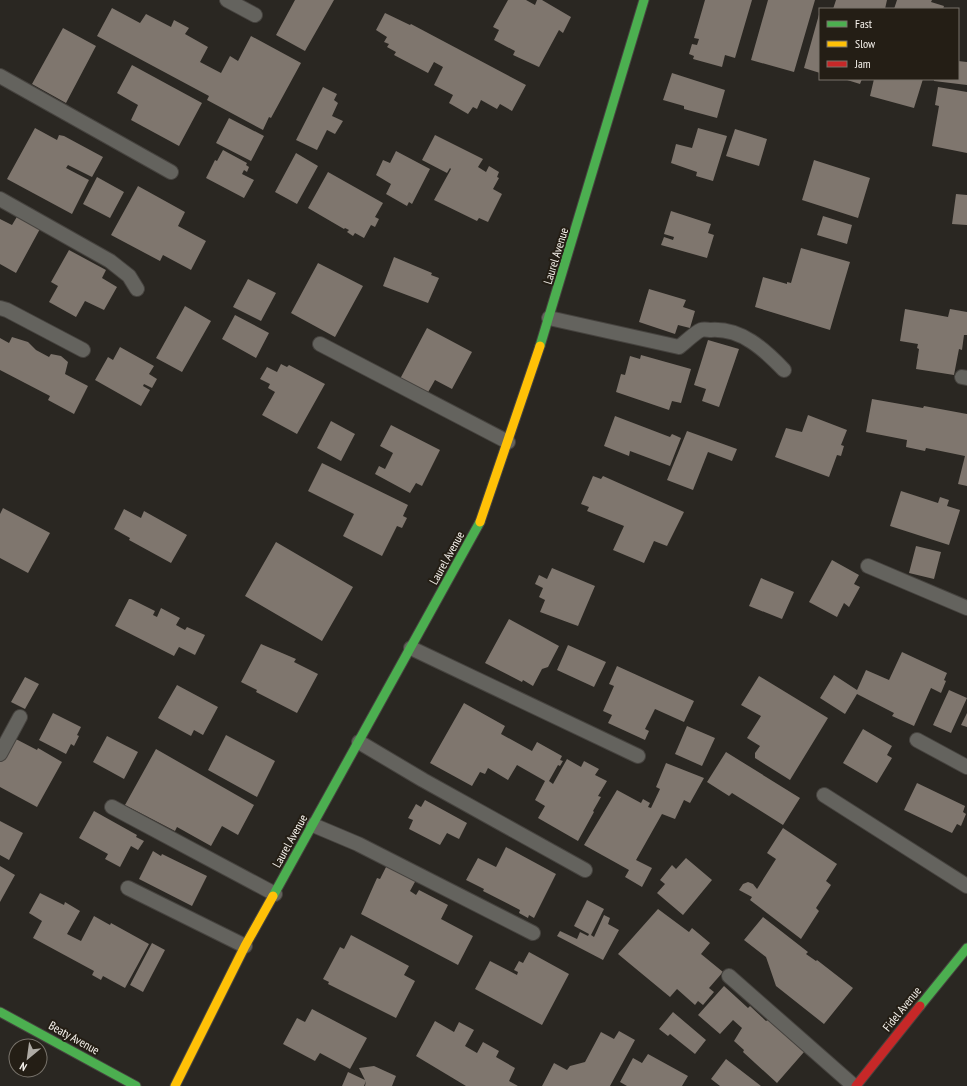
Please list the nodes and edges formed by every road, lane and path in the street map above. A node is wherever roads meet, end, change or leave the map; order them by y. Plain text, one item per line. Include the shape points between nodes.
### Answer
1 (227, 0) edge
2 (644, 0) edge
3 (255, 15) dead end
4 (0, 76) edge
5 (171, 172) dead end
6 (0, 199) edge
7 (137, 289) dead end
8 (0, 308) edge
9 (549, 318) junction
10 (320, 344) dead end
11 (83, 350) dead end
12 (784, 370) dead end
13 (508, 442) junction
14 (868, 566) dead end
15 (967, 608) edge
16 (411, 648) junction
17 (20, 717) dead end
18 (917, 740) dead end
19 (359, 742) junction
20 (0, 754) edge
21 (638, 756) dead end
22 (967, 767) edge
23 (824, 795) dead end
24 (112, 807) dead end
25 (313, 825) junction
26 (585, 870) dead end
27 (967, 886) edge
28 (128, 888) dead end
29 (275, 894) junction
30 (533, 933) dead end
31 (245, 946) junction
32 (967, 948) edge
33 (729, 976) dead end
34 (0, 1012) edge
35 (136, 1086) edge
36 (175, 1086) edge
37 (855, 1086) edge

1 - 3 lane
2 - 9 street, Laurel Avenue
4 - 5 lane
6 - 7 lane via 110,261 130,276
8 - 11 lane
9 - 12 lane via 679,347 701,330 732,331 771,356
9 - 13 street, Laurel Avenue
10 - 13 lane
13 - 16 street, Laurel Avenue via 478,527
14 - 15 lane
16 - 19 street, Laurel Avenue
16 - 21 lane
17 - 20 lane
18 - 22 lane
19 - 25 street, Laurel Avenue
19 - 26 lane
23 - 27 lane
24 - 29 lane
25 - 29 street, Laurel Avenue
25 - 30 lane via 358,844
28 - 31 lane
29 - 31 street, Laurel Avenue
31 - 36 street, Laurel Avenue
32 - 37 street, Fidel Avenue
33 - 37 lane
34 - 35 street, Beaty Avenue

